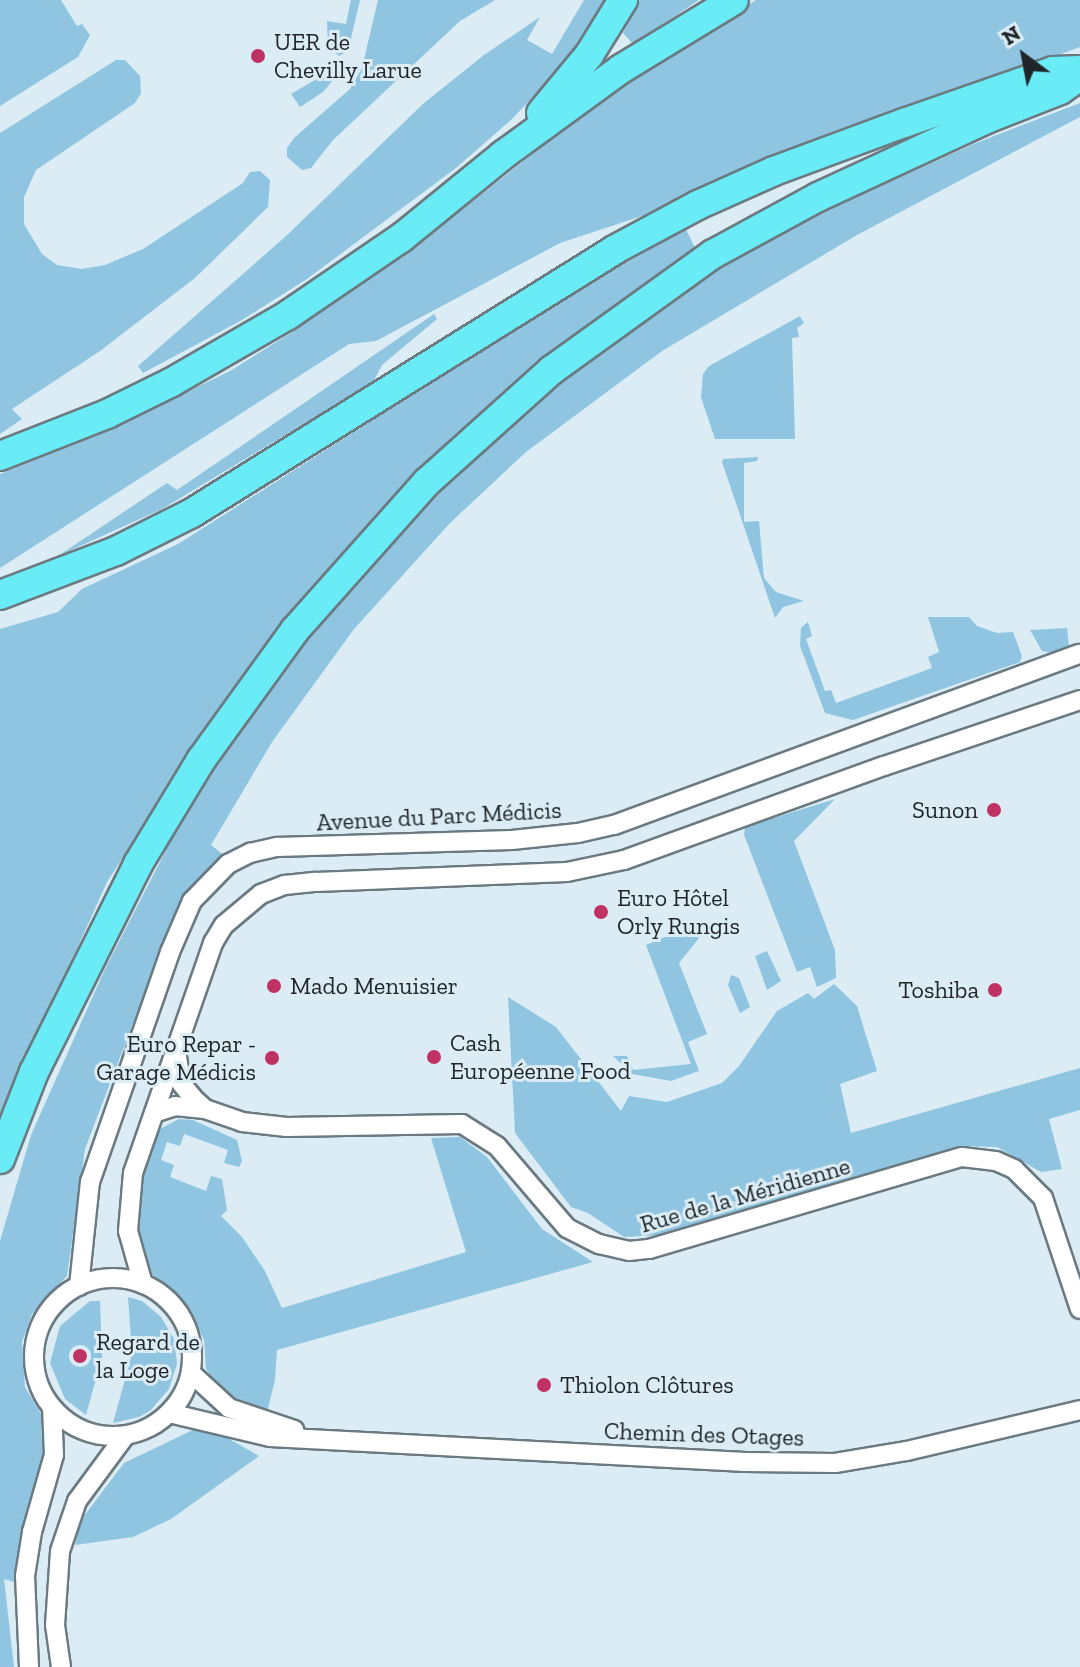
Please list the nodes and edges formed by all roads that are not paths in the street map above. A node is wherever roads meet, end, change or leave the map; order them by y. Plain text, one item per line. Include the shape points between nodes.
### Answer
1 (623, 0) edge
2 (734, 0) edge
3 (1080, 70) edge
4 (1080, 76) edge
5 (503, 155) junction
6 (0, 456) edge
7 (0, 595) edge
8 (1080, 654) edge
9 (1080, 700) edge
10 (177, 1052) junction
11 (205, 1109) junction
12 (154, 1113) junction
13 (0, 1159) edge
14 (143, 1284) junction
15 (79, 1286) junction
16 (1080, 1309) edge
17 (191, 1373) junction
18 (52, 1408) junction
19 (1080, 1410) edge
20 (169, 1413) junction
21 (125, 1436) junction
22 (320, 1437) junction
23 (29, 1667) edge
24 (61, 1667) edge

1 - 5 highway via 589,55
2 - 5 highway via 621,69
3 - 7 highway via 1053,71 904,123 698,205 614,250 204,506 116,551
4 - 13 highway via 1060,90 818,197 713,254 552,370 427,482 295,630 193,772 138,864 34,1072
5 - 6 highway via 401,238 288,315 107,414
8 - 15 street, Avenue du Parc Médicis via 614,825 525,839 277,847 228,864 192,901 165,966 90,1182
9 - 10 street via 624,860 567,872 285,885 261,894 224,925 204,967
10 - 11 street via 181,1083
10 - 12 street
11 - 12 street via 175,1106
11 - 16 street, Rue de la Méridienne via 242,1122 287,1127 462,1124 497,1146 567,1228 629,1251 962,1157 982,1158 1014,1169 1043,1198
12 - 14 street via 128,1200 128,1231
14 - 15 street via 109,1278
14 - 17 street via 162,1294 186,1327
15 - 18 street via 48,1312 35,1350 35,1371
17 - 20 street
17 - 22 street, Chemin des Otages via 229,1408
18 - 21 street via 95,1434
18 - 23 street via 52,1465 25,1576
19 - 22 street, Chemin des Otages via 835,1463
20 - 21 street
20 - 22 street, Chemin des Otages via 270,1437
21 - 24 street via 85,1488 60,1551 55,1625

